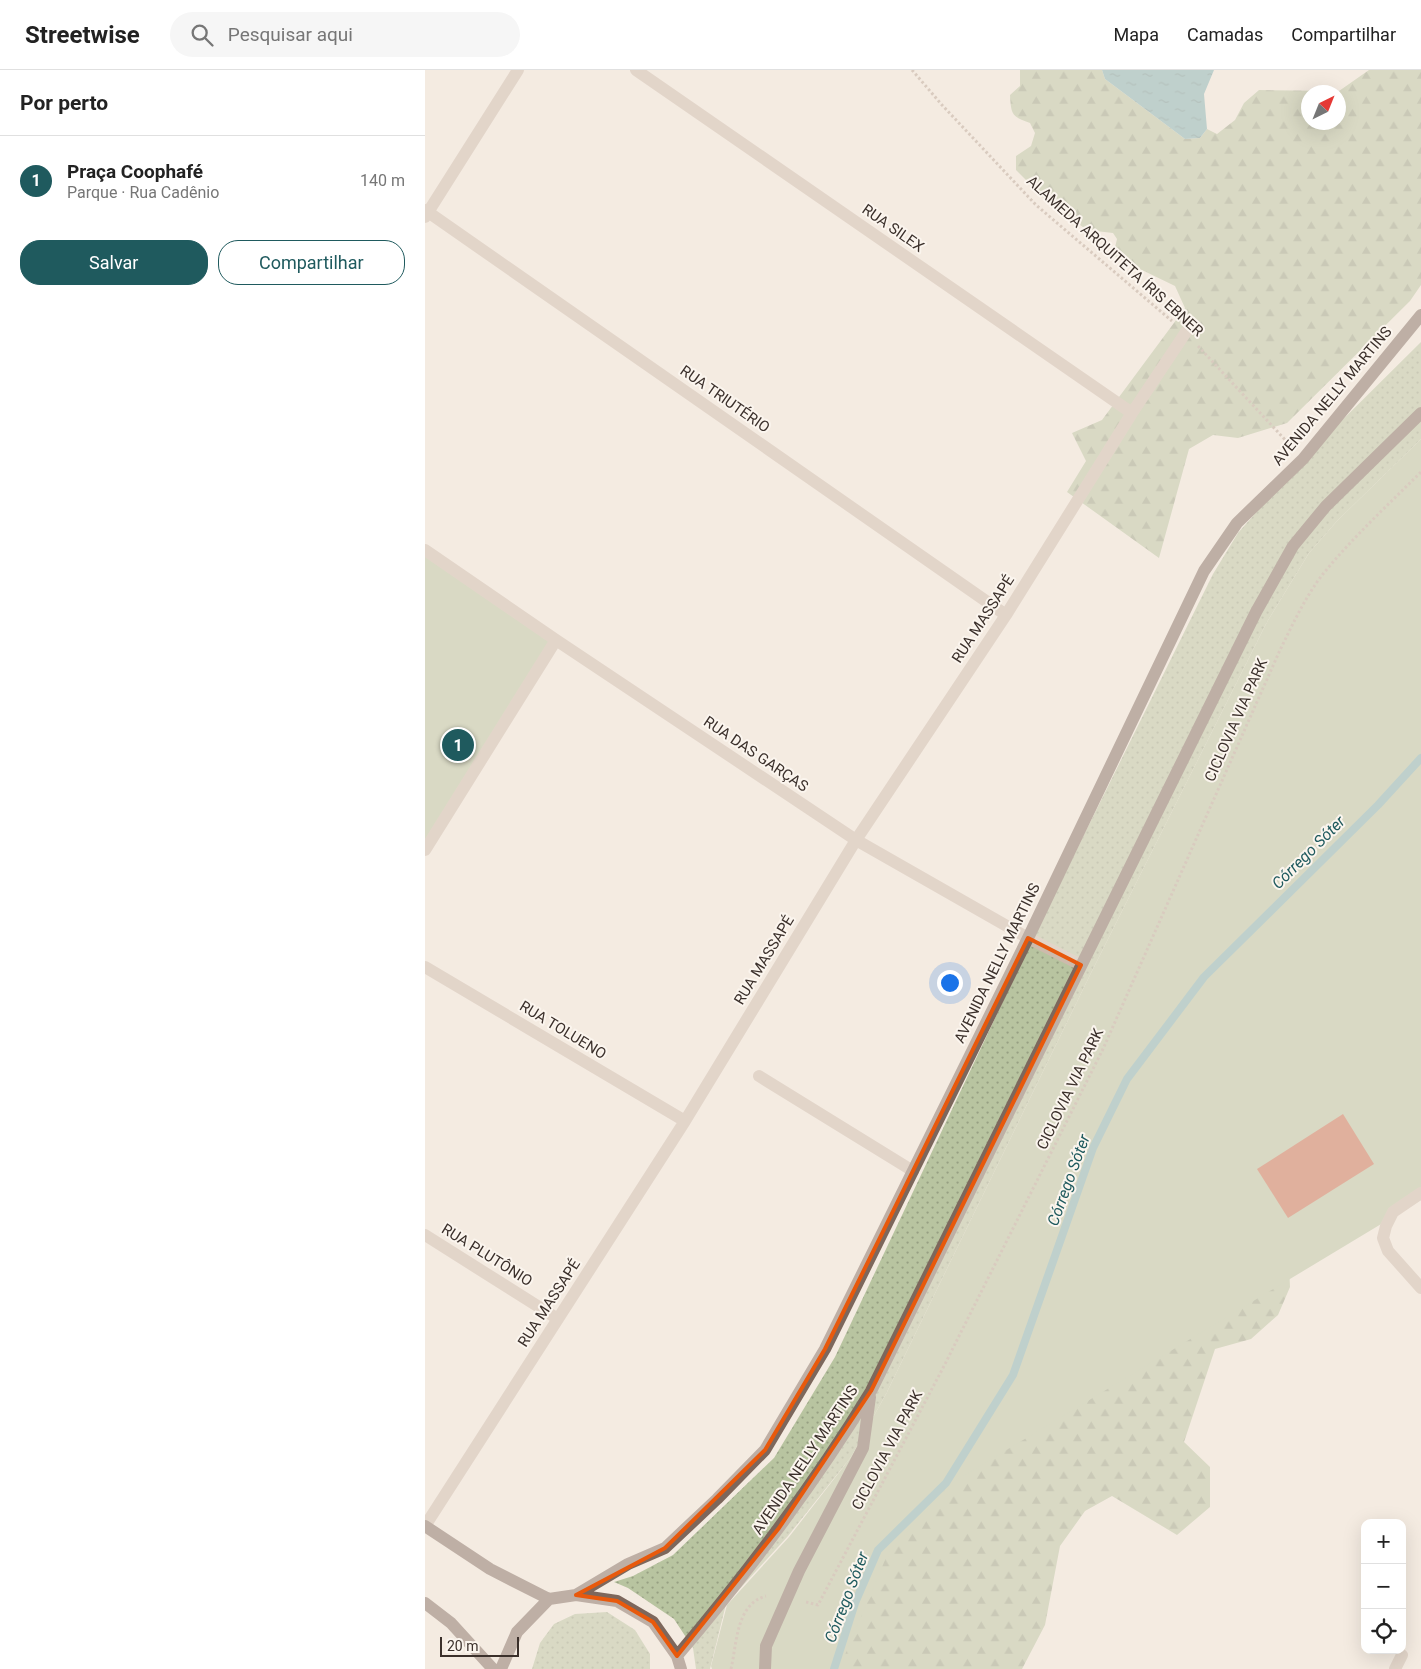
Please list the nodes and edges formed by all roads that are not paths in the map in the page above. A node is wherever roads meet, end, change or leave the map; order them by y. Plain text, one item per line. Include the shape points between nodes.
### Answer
1 (518, 70) edge
2 (636, 70) edge
3 (426, 213) edge
4 (1421, 315) edge
5 (1185, 332) road end
6 (1132, 413) junction
7 (1421, 413) edge
8 (425, 550) edge
9 (1006, 615) junction
10 (556, 640) junction
11 (856, 840) junction
12 (425, 850) edge
13 (1028, 938) junction
14 (1081, 965) junction
15 (425, 967) edge
16 (759, 1076) dead end
17 (685, 1121) junction
18 (913, 1171) junction
19 (1421, 1193) edge
20 (425, 1236) edge
21 (1421, 1288) edge
22 (558, 1319) junction
23 (871, 1392) junction
24 (425, 1526) edge
25 (577, 1595) junction
26 (549, 1599) junction
27 (425, 1603) edge
28 (677, 1656) junction
29 (1402, 1656) dead end
30 (493, 1669) edge
31 (501, 1669) edge
32 (681, 1669) edge
33 (765, 1669) edge
34 (1395, 1669) edge

1 - 3 street
2 - 6 street, RUA SILEX
3 - 9 street, RUA TRIUTÉRIO
4 - 13 main road, AVENIDA NELLY MARTINS via 1303,459 1237,523 1204,572
5 - 6 street, RUA MASSAPÉ
6 - 9 street, RUA MASSAPÉ
7 - 14 main road, AVENIDA NELLY MARTINS via 1326,506 1293,546 1256,612
8 - 10 street, RUA DAS GARÇAS
9 - 11 street, RUA MASSAPÉ
10 - 11 street, RUA DAS GARÇAS
10 - 12 street
11 - 13 street, RUA DAS GARÇAS
11 - 17 street, RUA MASSAPÉ
13 - 14 street, RUA DAS GARÇAS
13 - 18 main road, AVENIDA NELLY MARTINS
14 - 23 main road, AVENIDA NELLY MARTINS
15 - 17 street, RUA TOLUENO
16 - 18 street
17 - 22 street, RUA MASSAPÉ
18 - 25 main road, AVENIDA NELLY MARTINS via 825,1349 765,1450 665,1548 628,1564
19 - 21 street via 1393,1212 1383,1238 1388,1251
20 - 22 street, RUA PLUTÔNIO
22 - 24 street, RUA MASSAPÉ
23 - 28 main road, AVENIDA NELLY MARTINS via 779,1528
23 - 33 main road via 863,1448 799,1571 766,1646
24 - 26 main road via 490,1569
25 - 26 main road
25 - 28 main road via 617,1601 653,1622
26 - 31 main road via 517,1632
27 - 30 main road via 451,1623
28 - 32 main road
29 - 34 street

